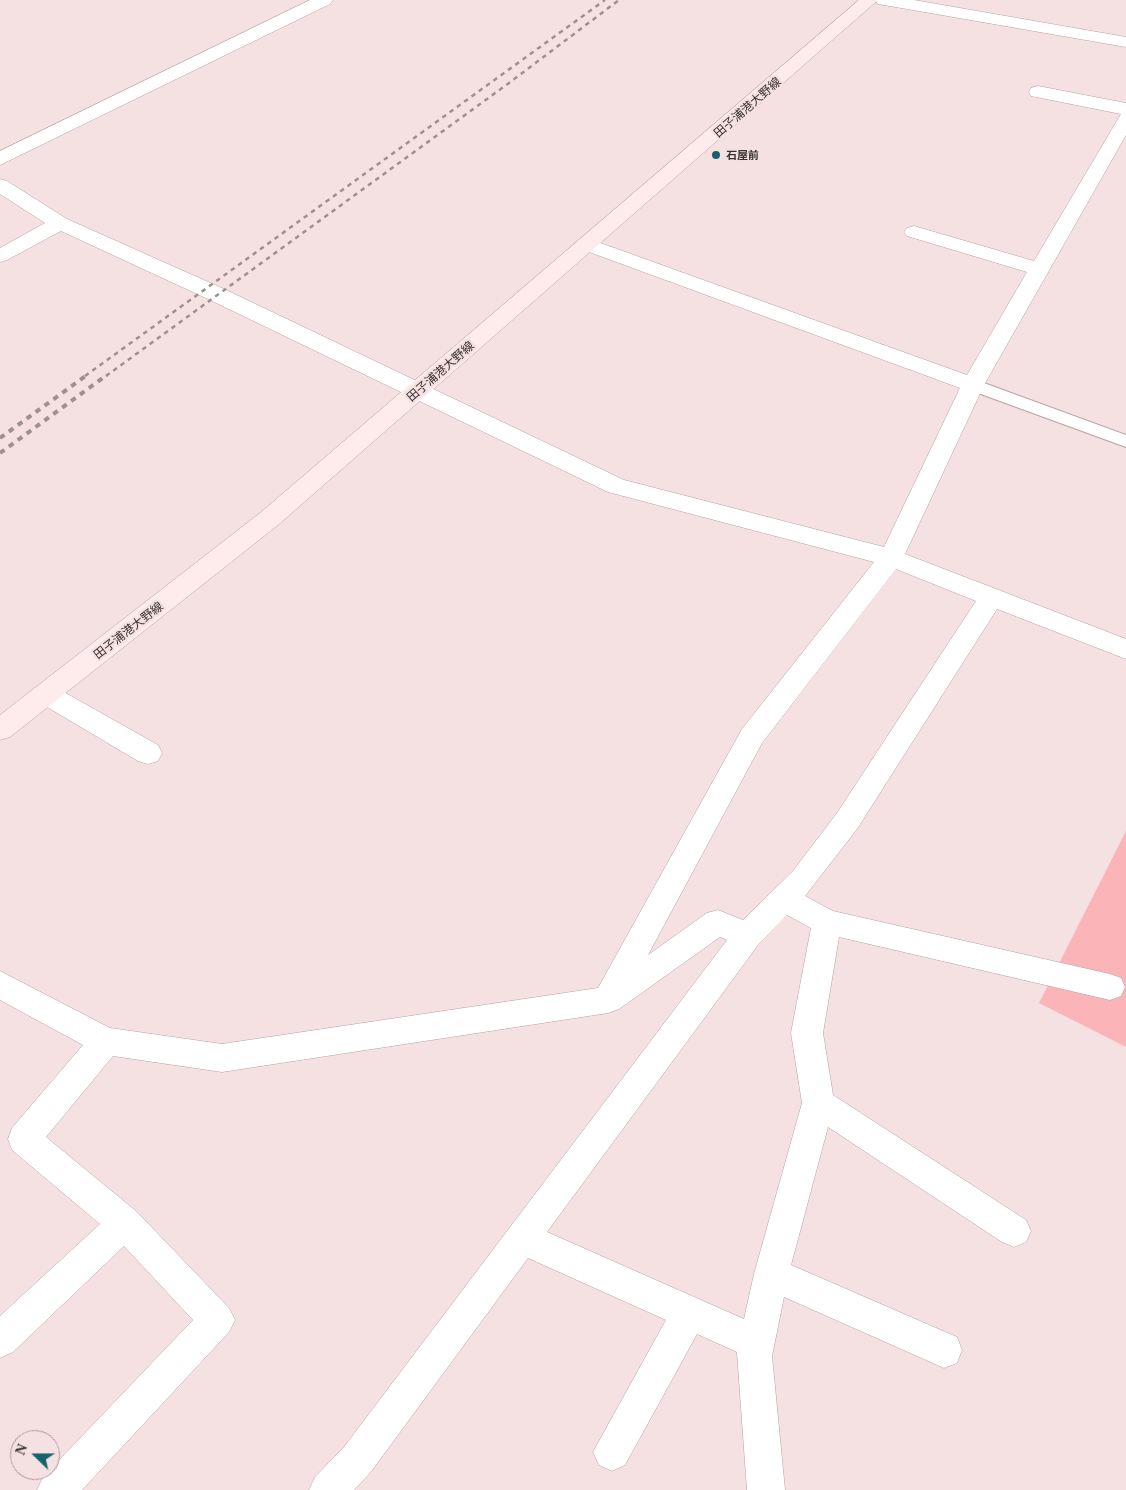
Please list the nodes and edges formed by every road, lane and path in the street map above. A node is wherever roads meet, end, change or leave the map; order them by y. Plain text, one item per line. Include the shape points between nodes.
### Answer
1 (324, 0) edge
2 (870, 0) edge
3 (884, 0) edge
4 (1126, 42) edge
5 (1038, 92) dead end
6 (1126, 109) edge
7 (1126, 118) edge
8 (0, 159) edge
9 (0, 185) edge
10 (60, 223) junction
11 (914, 232) dead end
12 (588, 245) junction
13 (0, 256) edge
14 (1040, 269) junction
15 (973, 385) junction
16 (418, 389) junction
17 (1126, 441) edge
18 (891, 558) junction
19 (992, 597) junction
20 (1126, 649) edge
21 (46, 694) junction
22 (0, 730) edge
23 (148, 753) dead end
24 (783, 899) junction
25 (827, 922) junction
26 (747, 936) junction
27 (0, 984) edge
28 (1110, 987) dead end
29 (608, 1000) junction
30 (106, 1041) junction
31 (818, 1103) junction
32 (124, 1223) junction
33 (1014, 1231) dead end
34 (522, 1238) junction
35 (771, 1274) junction
36 (689, 1313) junction
37 (0, 1340) edge
38 (757, 1343) junction
39 (944, 1350) dead end
40 (612, 1452) dead end
41 (56, 1490) edge
42 (328, 1490) edge
43 (766, 1490) edge

1 - 8 street
2 - 12 main road, 田子浦港大野線
3 - 4 street
5 - 6 street
7 - 14 street
9 - 10 street
10 - 13 street
10 - 16 street
11 - 14 street
12 - 15 street
12 - 16 main road, 田子浦港大野線
14 - 15 street
15 - 17 lane
15 - 18 street
16 - 18 street via 616,486
16 - 21 main road, 田子浦港大野線 via 269,519
18 - 19 street
18 - 29 street via 752,736
19 - 20 street
19 - 24 street via 848,821 803,879
21 - 22 main road, 田子浦港大野線
21 - 23 street
24 - 25 street
24 - 26 street
25 - 28 street
25 - 31 street via 807,1034
26 - 29 street via 718,922
26 - 34 street
27 - 30 street via 28,1002
29 - 30 street via 222,1058
30 - 32 street via 24,1139
31 - 33 street
31 - 35 street
32 - 37 street
32 - 41 street via 217,1320
34 - 36 street
34 - 42 street via 357,1460
35 - 38 street
35 - 39 street
36 - 38 street
36 - 40 street
38 - 43 street via 754,1356

